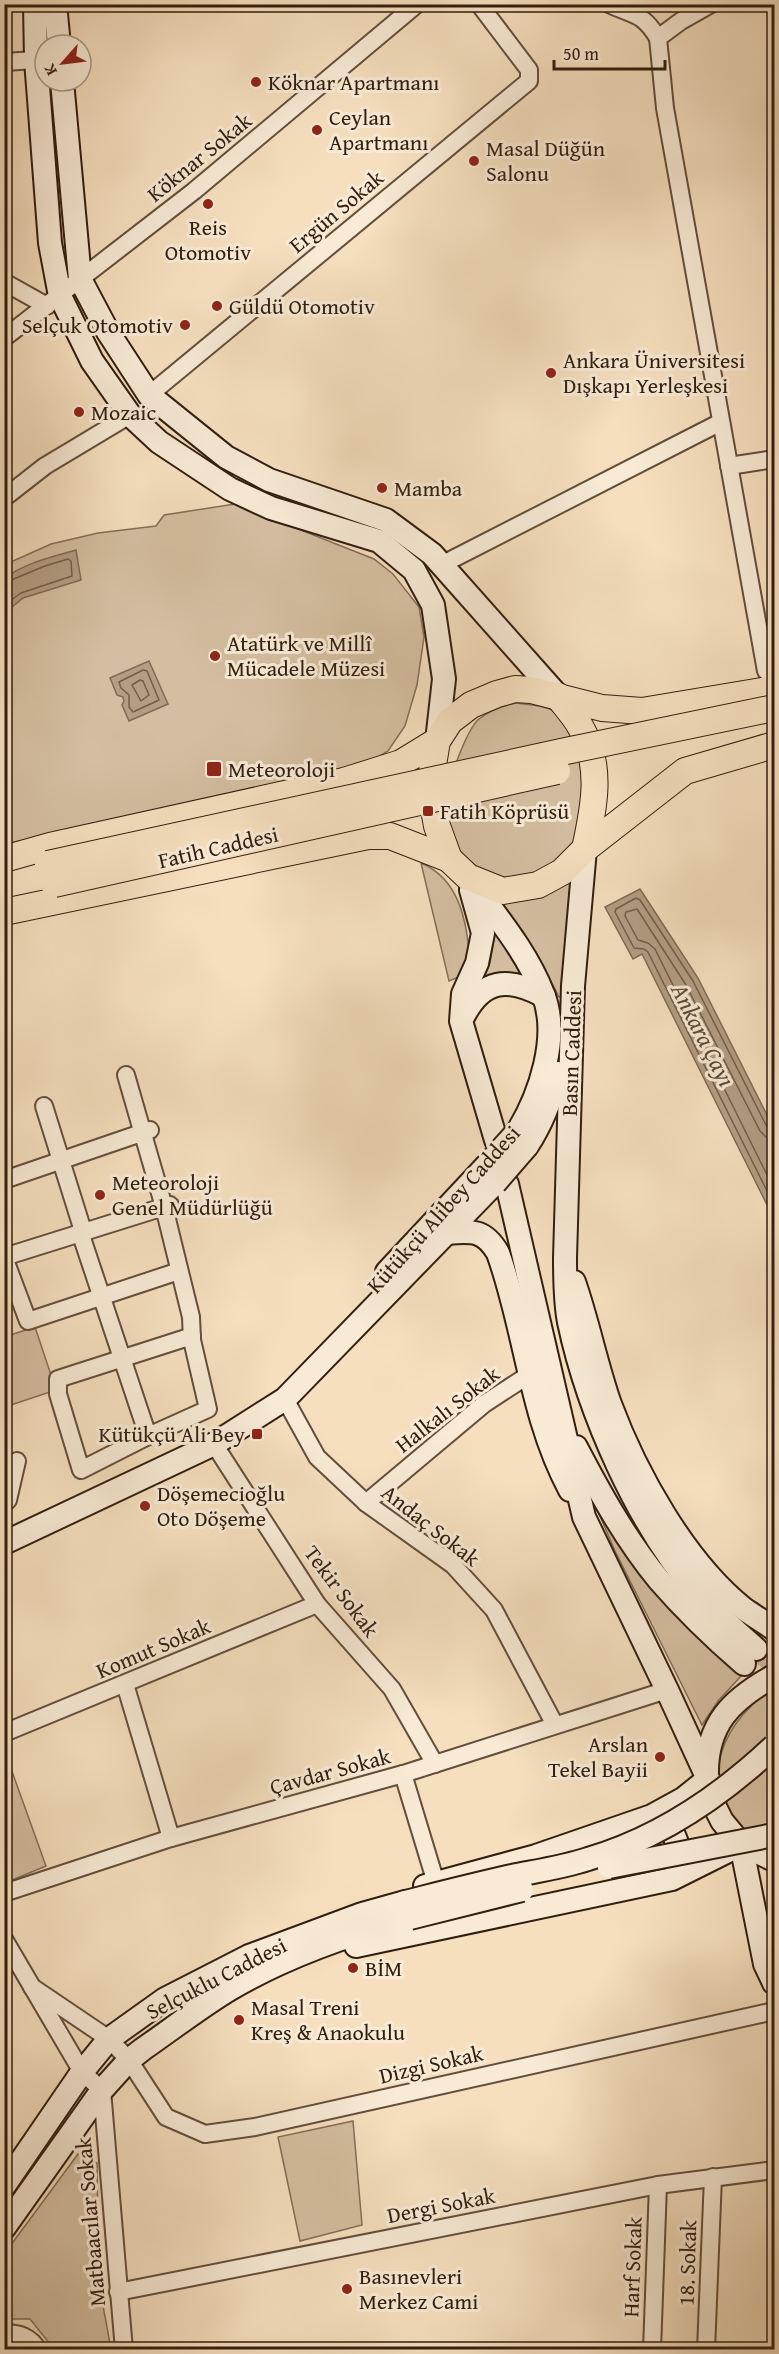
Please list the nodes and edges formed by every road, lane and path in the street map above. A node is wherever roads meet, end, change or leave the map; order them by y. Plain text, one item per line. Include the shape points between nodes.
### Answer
1 (35, 4) edge
2 (55, 4) edge
3 (417, 4) edge
4 (479, 4) edge
5 (609, 4) edge
6 (711, 4) edge
7 (36, 33) edge
8 (58, 33) edge
9 (658, 38) junction
10 (33, 60) edge
11 (4, 62) edge
12 (39, 93) edge
13 (63, 93) edge
14 (80, 279) junction
15 (4, 282) edge
16 (53, 301) junction
17 (4, 338) edge
18 (149, 395) junction
19 (130, 415) junction
20 (721, 422) junction
21 (774, 459) edge
22 (729, 466) junction
23 (4, 498) edge
24 (443, 564) junction
25 (770, 680) edge
26 (558, 696) junction
27 (774, 708) edge
28 (774, 724) edge
29 (437, 741) junction
30 (774, 745) edge
31 (585, 849) junction
32 (4, 859) edge
33 (449, 859) junction
34 (4, 873) edge
35 (51, 874) junction
36 (468, 877) junction
37 (4, 896) edge
38 (4, 912) edge
39 (573, 986) junction
40 (544, 996) junction
41 (461, 1021) junction
42 (126, 1075) dead end
43 (44, 1106) dead end
44 (146, 1131) junction
45 (523, 1139) junction
46 (496, 1140) dead end
47 (61, 1160) junction
48 (497, 1176) junction
49 (4, 1180) edge
50 (167, 1206) junction
51 (81, 1231) junction
52 (446, 1233) junction
53 (4, 1257) edge
54 (565, 1258) junction
55 (179, 1271) junction
56 (101, 1297) junction
57 (192, 1336) junction
58 (122, 1359) junction
59 (530, 1374) junction
60 (285, 1399) junction
61 (563, 1422) junction
62 (148, 1436) junction
63 (214, 1444) junction
64 (17, 1461) dead end
65 (366, 1503) junction
66 (4, 1504) edge
67 (584, 1516) junction
68 (4, 1542) edge
69 (317, 1604) junction
70 (768, 1621) edge
71 (774, 1676) edge
72 (125, 1684) junction
73 (667, 1690) junction
74 (555, 1725) junction
75 (4, 1733) edge
76 (774, 1746) edge
77 (435, 1764) junction
78 (774, 1765) edge
79 (403, 1774) junction
80 (708, 1779) junction
81 (646, 1818) junction
82 (774, 1835) edge
83 (171, 1838) junction
84 (741, 1844) junction
85 (774, 1860) edge
86 (609, 1867) junction
87 (670, 1879) junction
88 (436, 1883) junction
89 (4, 1893) edge
90 (407, 1910) junction
91 (362, 1914) junction
92 (4, 1939) edge
93 (316, 1950) junction
94 (774, 1983) edge
95 (32, 1987) junction
96 (774, 2012) edge
97 (109, 2038) junction
98 (129, 2060) junction
99 (82, 2072) junction
100 (102, 2090) junction
101 (774, 2170) edge
102 (713, 2177) junction
103 (658, 2185) junction
104 (4, 2186) edge
105 (4, 2228) edge
106 (118, 2292) junction
107 (4, 2334) edge
108 (38, 2349) edge
109 (124, 2349) edge
110 (652, 2349) edge
111 (706, 2349) edge

1 - 7 main road
2 - 8 main road
3 - 14 street, Köknar Sokak via 194,191
4 - 18 street, Ergün Sokak via 529,70 529,81
5 - 9 street via 641,16
6 - 9 street
9 - 20 street via 665,108
10 - 11 street
12 - 16 main road
13 - 14 main road
14 - 16 street, Köknar Sokak
14 - 18 main road via 108,332
15 - 16 street
16 - 17 street, Köknar Sokak
16 - 19 main road
18 - 24 main road via 226,457 269,480 386,520
19 - 23 street via 45,466
19 - 29 main road via 159,442 230,489 271,508 379,540 414,570 433,605 444,680
20 - 22 street
20 - 24 street
21 - 22 street
22 - 25 street
24 - 26 main road
25 - 26 main road via 642,711 602,708
26 - 29 main road via 515,688 497,694 471,705 450,721
26 - 31 main road via 581,726 594,761 596,792
27 - 35 main road, Fatih Caddesi, bridge via 554,753
28 - 35 main road, Fatih Caddesi, bridge
29 - 32 main road via 401,763 344,782
29 - 33 main road via 431,793
30 - 31 main road via 685,771
31 - 36 main road via 562,873 538,885 503,891
31 - 39 main road, Basın Caddesi
33 - 36 main road
33 - 38 main road via 390,836 368,836
34 - 35 main road, Fatih Caddesi
35 - 37 main road, Fatih Caddesi
36 - 40 main road, Kütükçü Alibey Caddesi via 524,954
36 - 41 main road via 483,933 477,963 463,994
39 - 45 main road, Kütükçü Alibey Caddesi via 551,1102 542,1124
39 - 54 main road, Basın Caddesi
40 - 41 main road via 527,987 506,983 487,988 472,1000
40 - 45 main road, Kütükçü Alibey Caddesi via 548,1022 544,1069
41 - 46 main road
42 - 44 street
43 - 47 street
44 - 47 street
44 - 50 street
45 - 48 main road, Kütükçü Alibey Caddesi, bridge
47 - 49 street
47 - 51 street
48 - 52 main road, Kütükçü Alibey Caddesi
48 - 60 main road, Kütükçü Alibey Caddesi via 355,1306
48 - 61 main road
50 - 51 street
50 - 55 street
51 - 53 street
51 - 56 street
52 - 59 main road via 484,1235 498,1252
52 - 60 main road, Kütükçü Alibey Caddesi
53 - 56 street via 28,1321
54 - 61 main road, Basın Caddesi via 569,1321 598,1420 656,1535 750,1657 699,1622 658,1578 598,1488
54 - 70 main road via 611,1406 644,1477 706,1570 744,1609
55 - 56 street
55 - 57 street
56 - 58 street
57 - 58 street
57 - 62 street via 208,1409
58 - 62 street
58 - 62 street via 58,1380 58,1394 81,1470
59 - 65 street, Halkalı Sokak via 484,1404
59 - 67 main road via 556,1465
60 - 63 main road, Kütükçü Alibey Caddesi
60 - 65 street, Andaç Sokak via 316,1457
61 - 67 main road
63 - 68 main road, Kütükçü Alibey Caddesi
63 - 69 street, Tekir Sokak
64 - 66 street
65 - 74 street, Andaç Sokak via 453,1565 494,1610
67 - 73 main road
69 - 72 street, Komut Sokak
69 - 77 street, Tekir Sokak via 392,1689
71 - 80 main road via 748,1691 724,1715 710,1746
72 - 75 street, Komut Sokak
72 - 83 street
73 - 74 street, Çavdar Sokak
73 - 80 main road
74 - 77 street, Çavdar Sokak
76 - 90 main road, bridge via 712,1798 626,1845 587,1860
77 - 79 street, Çavdar Sokak
78 - 86 main road, bridge via 718,1811
79 - 83 street, Çavdar Sokak
79 - 88 street
80 - 81 main road via 668,1809
80 - 84 main road via 722,1821
81 - 87 main road via 671,1828 678,1844 680,1869
81 - 88 main road via 536,1856
82 - 86 main road, bridge
83 - 89 street, Çavdar Sokak
84 - 85 main road
84 - 87 main road
84 - 94 main road via 765,1964
86 - 90 main road, bridge
87 - 93 main road via 363,1945
88 - 91 main road via 390,1895
90 - 91 main road
90 - 93 main road, Selçuklu Caddesi
91 - 97 main road, Selçuklu Caddesi via 249,1956 165,2000
92 - 95 street
93 - 98 main road, Selçuklu Caddesi via 230,1989
95 - 97 street, Dizgi Sokak
95 - 99 street
96 - 98 street, Dizgi Sokak via 255,2127 205,2134 166,2117
97 - 98 street, Dizgi Sokak
97 - 99 main road, Selçuklu Caddesi
98 - 100 main road, Selçuklu Caddesi
99 - 100 street
99 - 104 main road, Selçuklu Caddesi
100 - 105 main road, Selçuklu Caddesi
100 - 106 street, Matbaacılar Sokak
101 - 102 street, Dergi Sokak
102 - 103 street, Dergi Sokak
102 - 111 street, 18. Sokak
103 - 106 street, Dergi Sokak
103 - 110 street, Harf Sokak
106 - 109 street, Matbaacılar Sokak
107 - 108 street via 17,2333

